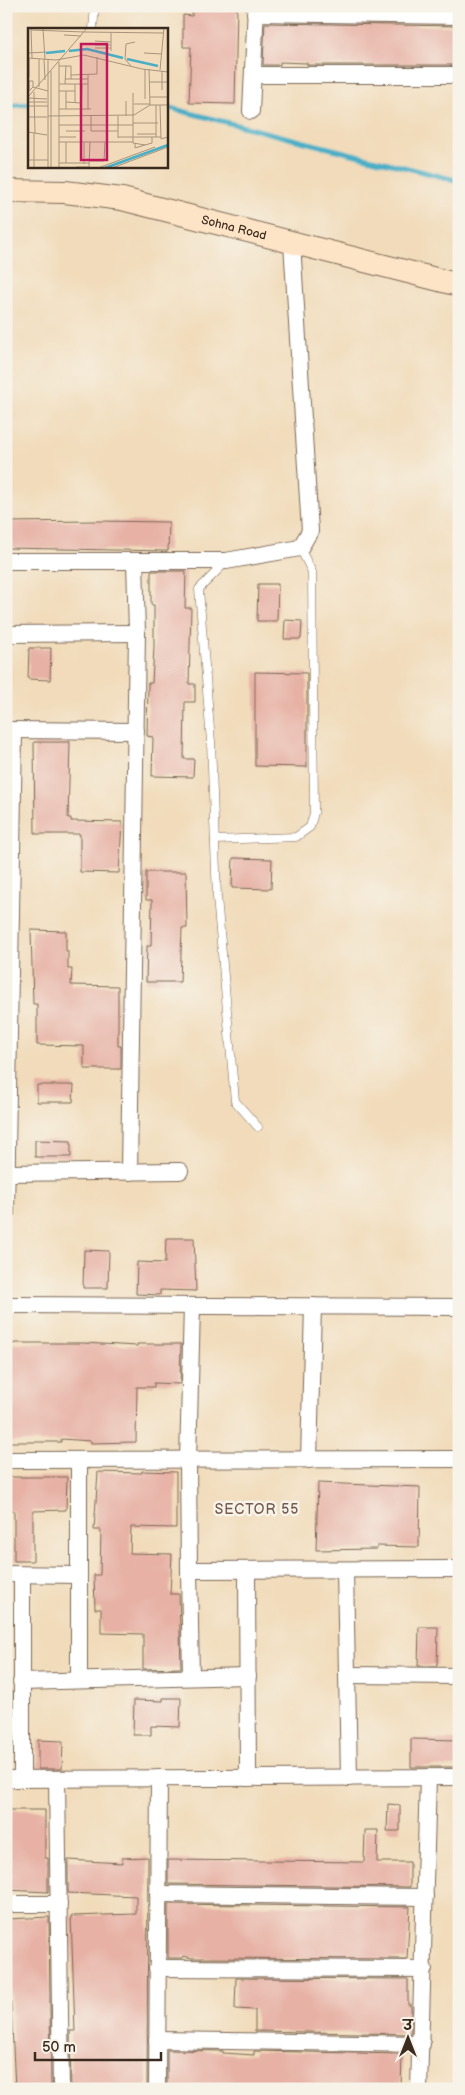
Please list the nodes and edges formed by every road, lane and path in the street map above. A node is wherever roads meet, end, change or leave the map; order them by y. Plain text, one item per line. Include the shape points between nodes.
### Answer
1 (95, 6) edge
2 (256, 10) edge
3 (459, 16) edge
4 (93, 28) edge
5 (253, 74) junction
6 (459, 75) edge
7 (252, 111) dead end
8 (6, 191) edge
9 (292, 243) junction
10 (459, 286) edge
11 (300, 548) junction
12 (134, 561) junction
13 (226, 561) junction
14 (6, 562) edge
15 (6, 634) edge
16 (137, 634) junction
17 (10, 730) edge
18 (136, 731) junction
19 (215, 840) junction
20 (8, 1059) edge
21 (258, 1127) dead end
22 (180, 1171) dead end
23 (7, 1172) edge
24 (129, 1172) junction
25 (6, 1213) edge
26 (6, 1305) edge
27 (192, 1306) junction
28 (313, 1306) junction
29 (459, 1307) edge
30 (459, 1459) edge
31 (6, 1460) edge
32 (79, 1460) junction
33 (309, 1460) junction
34 (188, 1461) junction
35 (459, 1569) edge
36 (189, 1570) junction
37 (246, 1570) junction
38 (345, 1570) junction
39 (14, 1574) edge
40 (79, 1575) junction
41 (348, 1675) junction
42 (248, 1676) junction
43 (459, 1676) edge
44 (191, 1677) junction
45 (80, 1680) junction
46 (21, 1682) junction
47 (459, 1777) edge
48 (159, 1778) junction
49 (248, 1778) junction
50 (349, 1778) junction
51 (428, 1778) junction
52 (14, 1779) edge
53 (57, 1779) junction
54 (158, 1894) junction
55 (425, 1897) junction
56 (6, 1904) edge
57 (59, 1904) junction
58 (157, 1968) junction
59 (424, 1969) junction
60 (157, 2040) junction
61 (422, 2044) junction
62 (61, 2089) edge
63 (156, 2089) edge
64 (419, 2089) edge

1 - 4 lane
2 - 3 street
2 - 5 street
5 - 6 street
5 - 7 street
8 - 9 main road, Sohna Road via 65,192 122,199
9 - 10 main road, Sohna Road
9 - 11 street via 310,531
11 - 13 street
11 - 19 lane via 312,572 314,813 310,827 296,837
12 - 13 street
12 - 14 street
12 - 16 street
13 - 19 lane via 199,589
15 - 16 street
16 - 18 street
17 - 18 street
17 - 20 street
18 - 24 street
19 - 21 lane via 235,1101
20 - 23 street
22 - 24 street
23 - 24 street
23 - 25 street
26 - 27 street
27 - 28 street
27 - 34 street
28 - 29 street
28 - 33 street
30 - 33 street
31 - 32 street
32 - 34 street
32 - 40 street
33 - 34 street
34 - 36 street
35 - 38 street
36 - 37 street
36 - 44 street
37 - 38 street
37 - 42 street
38 - 41 street
39 - 40 street
39 - 46 street
40 - 45 street
41 - 43 street
41 - 50 street
42 - 44 street
42 - 49 street
44 - 45 street
45 - 46 street
46 - 52 street
47 - 51 street
48 - 49 street
48 - 53 street
48 - 54 street
49 - 50 street
50 - 51 street
51 - 55 street
52 - 53 street
53 - 57 street
54 - 55 street
54 - 58 street
55 - 59 street
56 - 57 street
57 - 62 street
58 - 59 street
58 - 60 street
59 - 61 street
60 - 61 street
60 - 63 street
61 - 64 street

